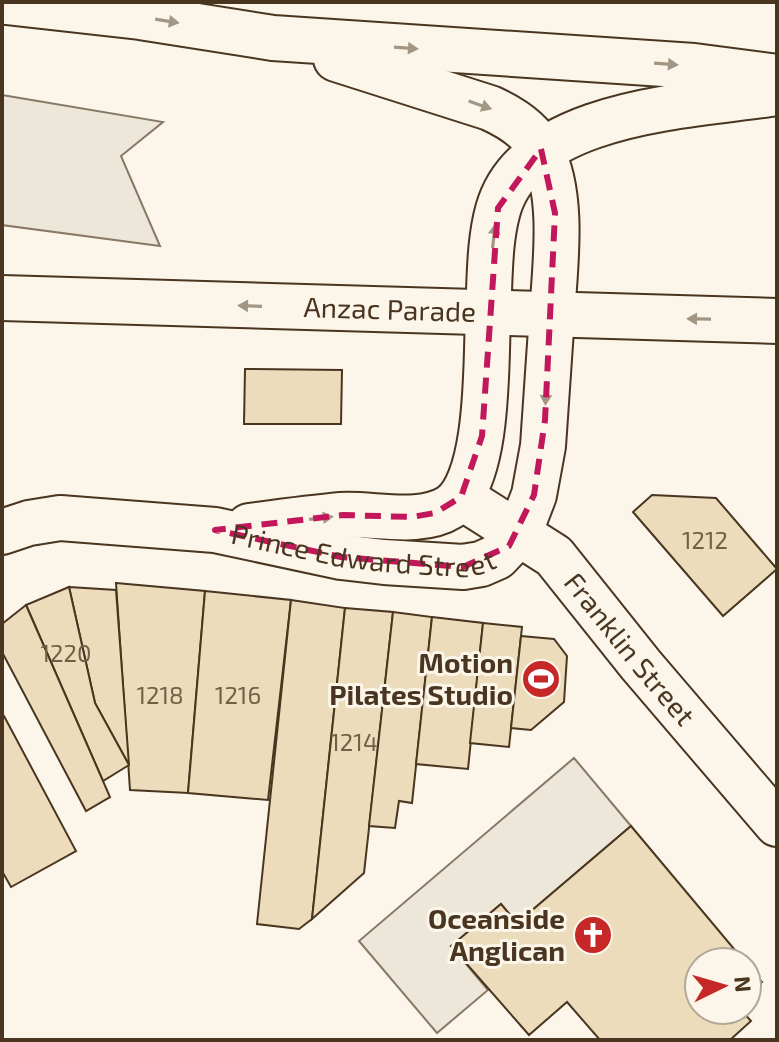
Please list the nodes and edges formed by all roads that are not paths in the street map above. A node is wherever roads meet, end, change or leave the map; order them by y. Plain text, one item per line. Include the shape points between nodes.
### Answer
1 (6, 2) edge
2 (273, 38) junction
3 (777, 77) edge
4 (777, 93) edge
5 (541, 149) junction
6 (6, 298) edge
7 (488, 313) junction
8 (552, 315) junction
9 (777, 321) edge
10 (461, 497) junction
11 (215, 530) junction
12 (2, 532) edge
13 (519, 534) junction
14 (777, 824) edge

1 -> 2 main road
2 -> 3 main road via 694,66
2 -> 5 main road via 490,108 519,125
4 - 5 main road via 626,116
7 -> 5 main road, Prince Edward Street via 498,208 508,187
5 - 8 main road, Prince Edward Street via 555,213
7 -> 6 main road, Anzac Parade
7 - 8 main road, Anzac Parade
7 - 10 main road, Prince Edward Street via 482,436
9 -> 8 main road, Anzac Parade
8 -> 13 main road, Prince Edward Street via 543,446 534,495
11 -> 10 main road, Prince Edward Street via 343,515 412,517 435,513
10 - 13 main road, Franklin Street
11 - 12 main road, Prince Edward Street via 60,518
11 - 13 main road, Prince Edward Street via 341,557 463,567 497,557
13 - 14 main road, Franklin Street via 554,556

